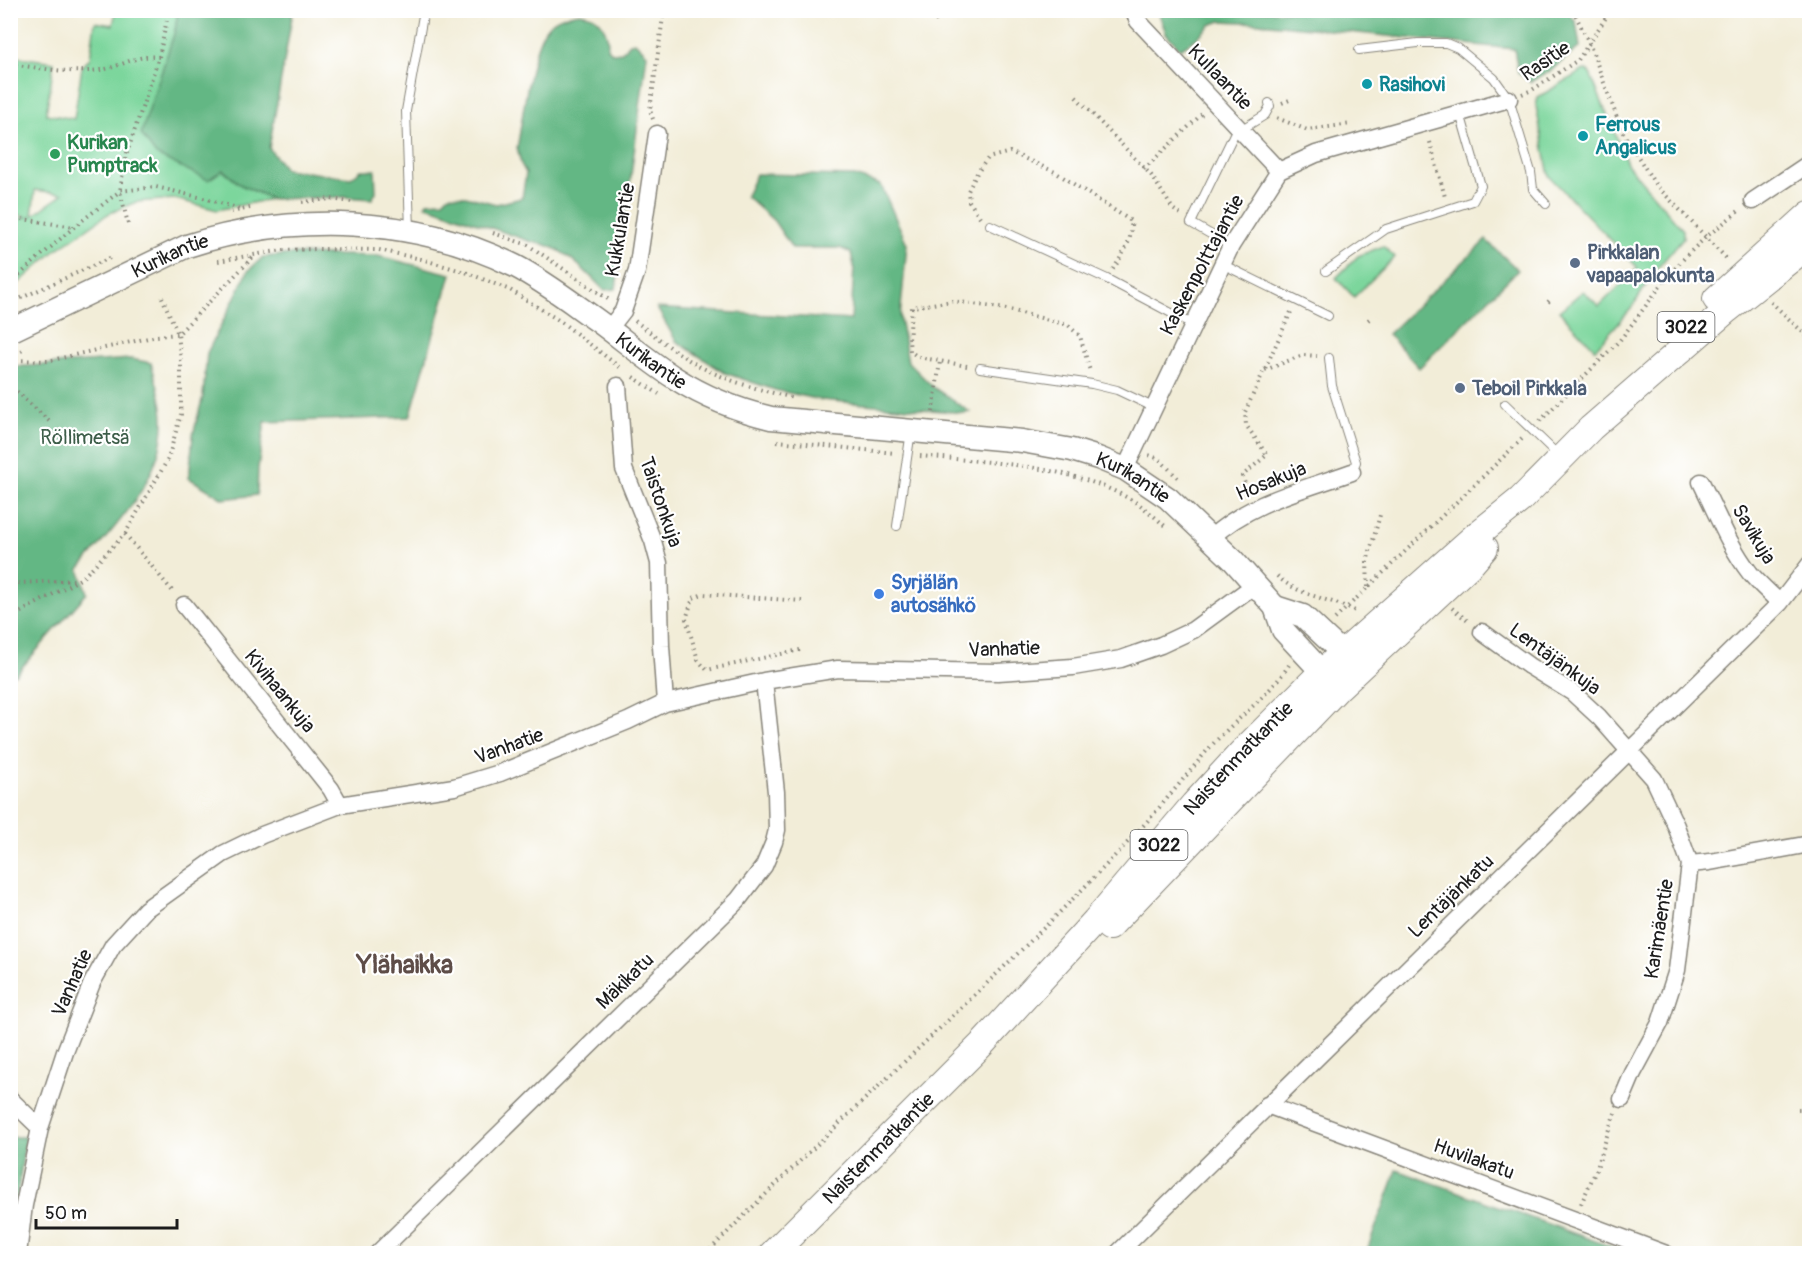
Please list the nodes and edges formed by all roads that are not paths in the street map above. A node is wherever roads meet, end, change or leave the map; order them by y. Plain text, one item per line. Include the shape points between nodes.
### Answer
1 (424, 10) edge
2 (1132, 10) edge
3 (1359, 50) dead end
4 (1509, 99) junction
5 (1269, 103) dead end
6 (1460, 113) junction
7 (1241, 129) junction
8 (657, 134) dead end
9 (1809, 163) edge
10 (1279, 171) junction
11 (1753, 201) road end
12 (1546, 204) dead end
13 (1809, 214) edge
14 (990, 225) road end
15 (410, 231) junction
16 (1231, 246) junction
17 (1802, 246) edge
18 (1222, 264) junction
19 (1326, 271) dead end
20 (1328, 316) dead end
21 (1192, 324) junction
22 (609, 330) junction
23 (10, 331) edge
24 (1329, 358) road end
25 (980, 368) road end
26 (618, 386) dead end
27 (1505, 404) dead end
28 (1153, 407) junction
29 (911, 431) junction
30 (1560, 458) junction
31 (1125, 469) junction
32 (1352, 472) joint
33 (1701, 482) dead end
34 (897, 526) dead end
35 (1211, 538) junction
36 (1809, 564) edge
37 (1256, 584) junction
38 (1780, 603) junction
39 (184, 605) road end
40 (1275, 607) junction
41 (1482, 632) road end
42 (1350, 661) junction
43 (1330, 680) junction
44 (764, 681) junction
45 (665, 703) junction
46 (1629, 750) junction
47 (340, 805) junction
48 (1809, 844) edge
49 (1690, 864) junction
50 (10, 1099) edge
51 (1622, 1099) road end
52 (1267, 1105) junction
53 (40, 1128) junction
54 (18, 1254) edge
55 (377, 1254) edge
56 (772, 1254) edge
57 (1117, 1254) edge
58 (1666, 1254) edge

1 - 15 lane via 405,111
2 - 7 street, Kullaantie via 1138,21
3 - 4 lane via 1446,43 1458,48 1494,78
4 - 6 street
4 - 12 lane via 1533,189
5 - 7 lane via 1264,115
6 - 10 street via 1316,154
6 - 19 lane via 1481,186 1473,201 1386,229
7 - 10 street, Kullaantie
7 - 16 lane via 1234,134 1191,223
8 - 22 street, Kukkulantie via 637,272 623,311
9 - 11 street
10 - 16 street, Kaskenpolttajantie
13 - 17 main road, Naistenmatkantie
14 - 21 lane via 1107,279
15 - 22 main road, Kurikantie via 515,267
15 - 23 main road, Kurikantie via 367,225 302,225 215,237 188,246
16 - 18 street, Kaskenpolttajantie
17 - 30 main road, Naistenmatkantie / 3022
18 - 20 lane
18 - 21 street, Kaskenpolttajantie
21 - 28 street, Kaskenpolttajantie
22 - 29 main road, Kurikantie via 675,378 754,414
24 - 32 lane via 1332,386 1356,462
25 - 28 lane via 1092,384 1117,390
26 - 45 street, Taistonkuja via 624,469 659,563
27 - 30 lane
28 - 31 street, Kaskenpolttajantie
29 - 31 main road, Kurikantie via 1063,448
29 - 34 lane
30 - 42 main road, Naistenmatkantie / 3022 via 1520,500 1472,563
31 - 35 main road, Kurikantie via 1168,498
32 - 35 street, Hosakuja via 1254,507
33 - 38 street, Savikuja via 1742,561
35 - 37 main road, Kurikantie
36 - 38 street, Lentäjänkatu
37 - 40 main road, Kurikantie
37 - 44 street, Vanhatie via 1193,630 1121,659 998,672 838,669
38 - 46 street, Lentäjänkatu
39 - 47 street, Kivihaankuja
40 - 42 main road via 1304,616
40 - 43 main road, Kurikantie via 1283,630
41 - 46 street, Lentäjänkuja via 1573,693
42 - 43 main road, Naistenmatkantie / 3022
43 - 56 main road, Naistenmatkantie / 3022 via 1217,779 983,1043
44 - 45 street, Vanhatie
44 - 55 street, Mäkikatu via 777,813 774,842 764,866 738,900
45 - 47 street, Vanhatie via 500,773 454,787
46 - 49 street, Karimäentie via 1654,779
46 - 52 street, Lentäjänkatu
47 - 53 street, Vanhatie via 223,854 146,909 126,929 112,945 92,983
48 - 49 street
49 - 51 street, Karimäentie via 1675,978 1660,1023
50 - 53 street
52 - 57 street, Lentäjänkatu
52 - 58 street, Huvilakatu
53 - 54 street, Vanhatie

